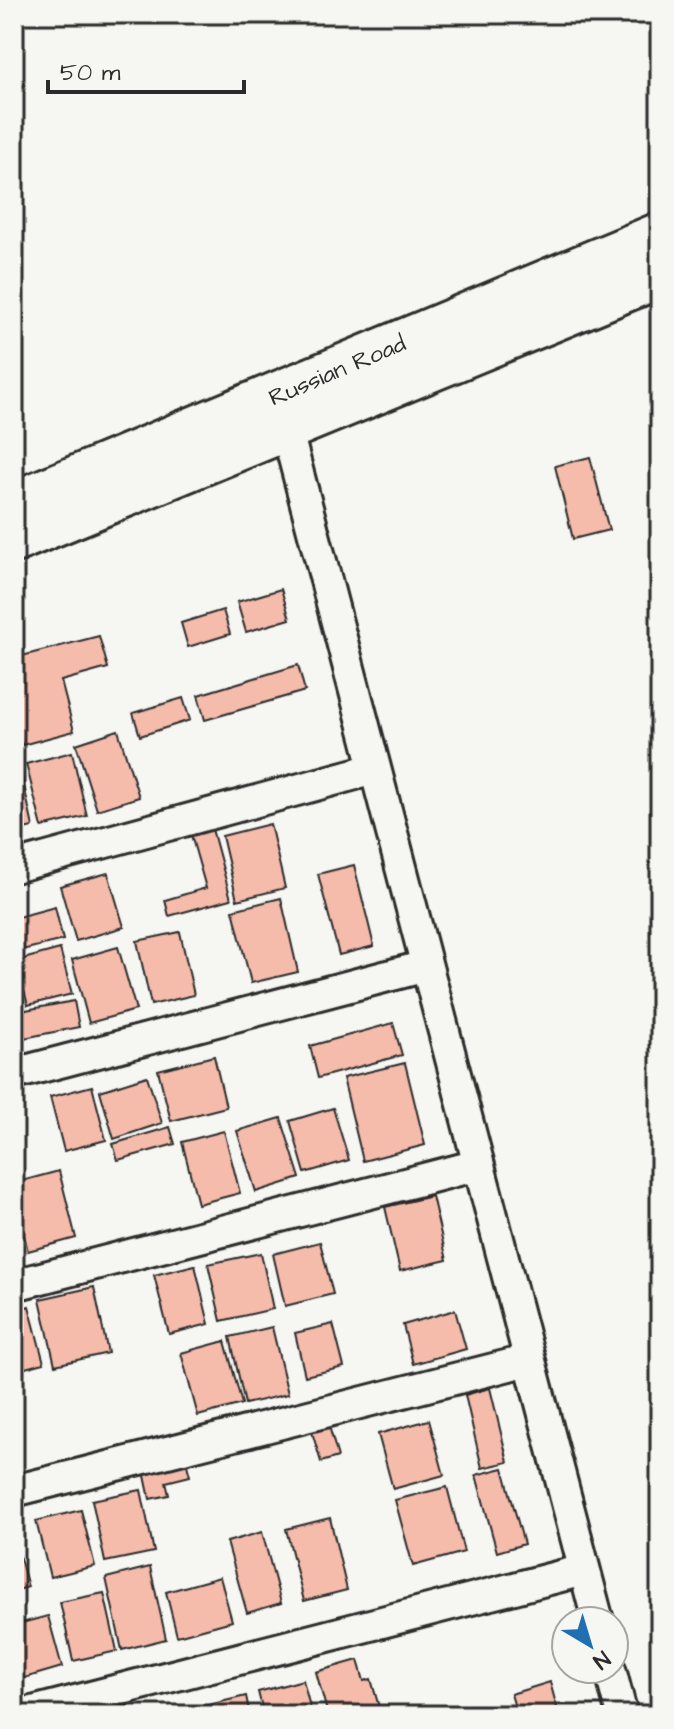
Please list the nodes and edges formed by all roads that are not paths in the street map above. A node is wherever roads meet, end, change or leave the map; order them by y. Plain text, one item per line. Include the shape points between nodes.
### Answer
1 (660, 235) edge
2 (660, 275) edge
3 (282, 411) junction
4 (14, 504) edge
5 (14, 540) edge
6 (374, 769) junction
7 (14, 867) edge
8 (426, 966) junction
9 (14, 1074) edge
10 (478, 1165) junction
11 (14, 1285) edge
12 (529, 1360) junction
13 (14, 1491) edge
14 (584, 1570) junction
15 (594, 1605) edge
16 (614, 1685) edge
17 (21, 1715) edge
18 (622, 1715) edge

1 - 3 main road, Russian Road
2 - 3 main road, Russian Road
3 - 4 main road, Russian Road
3 - 5 main road, Russian Road
3 - 6 street
6 - 7 street
6 - 8 street
8 - 9 street
8 - 10 street
10 - 11 street
10 - 12 street
12 - 13 street
12 - 14 street
14 - 15 street
14 - 17 street
16 - 18 street

